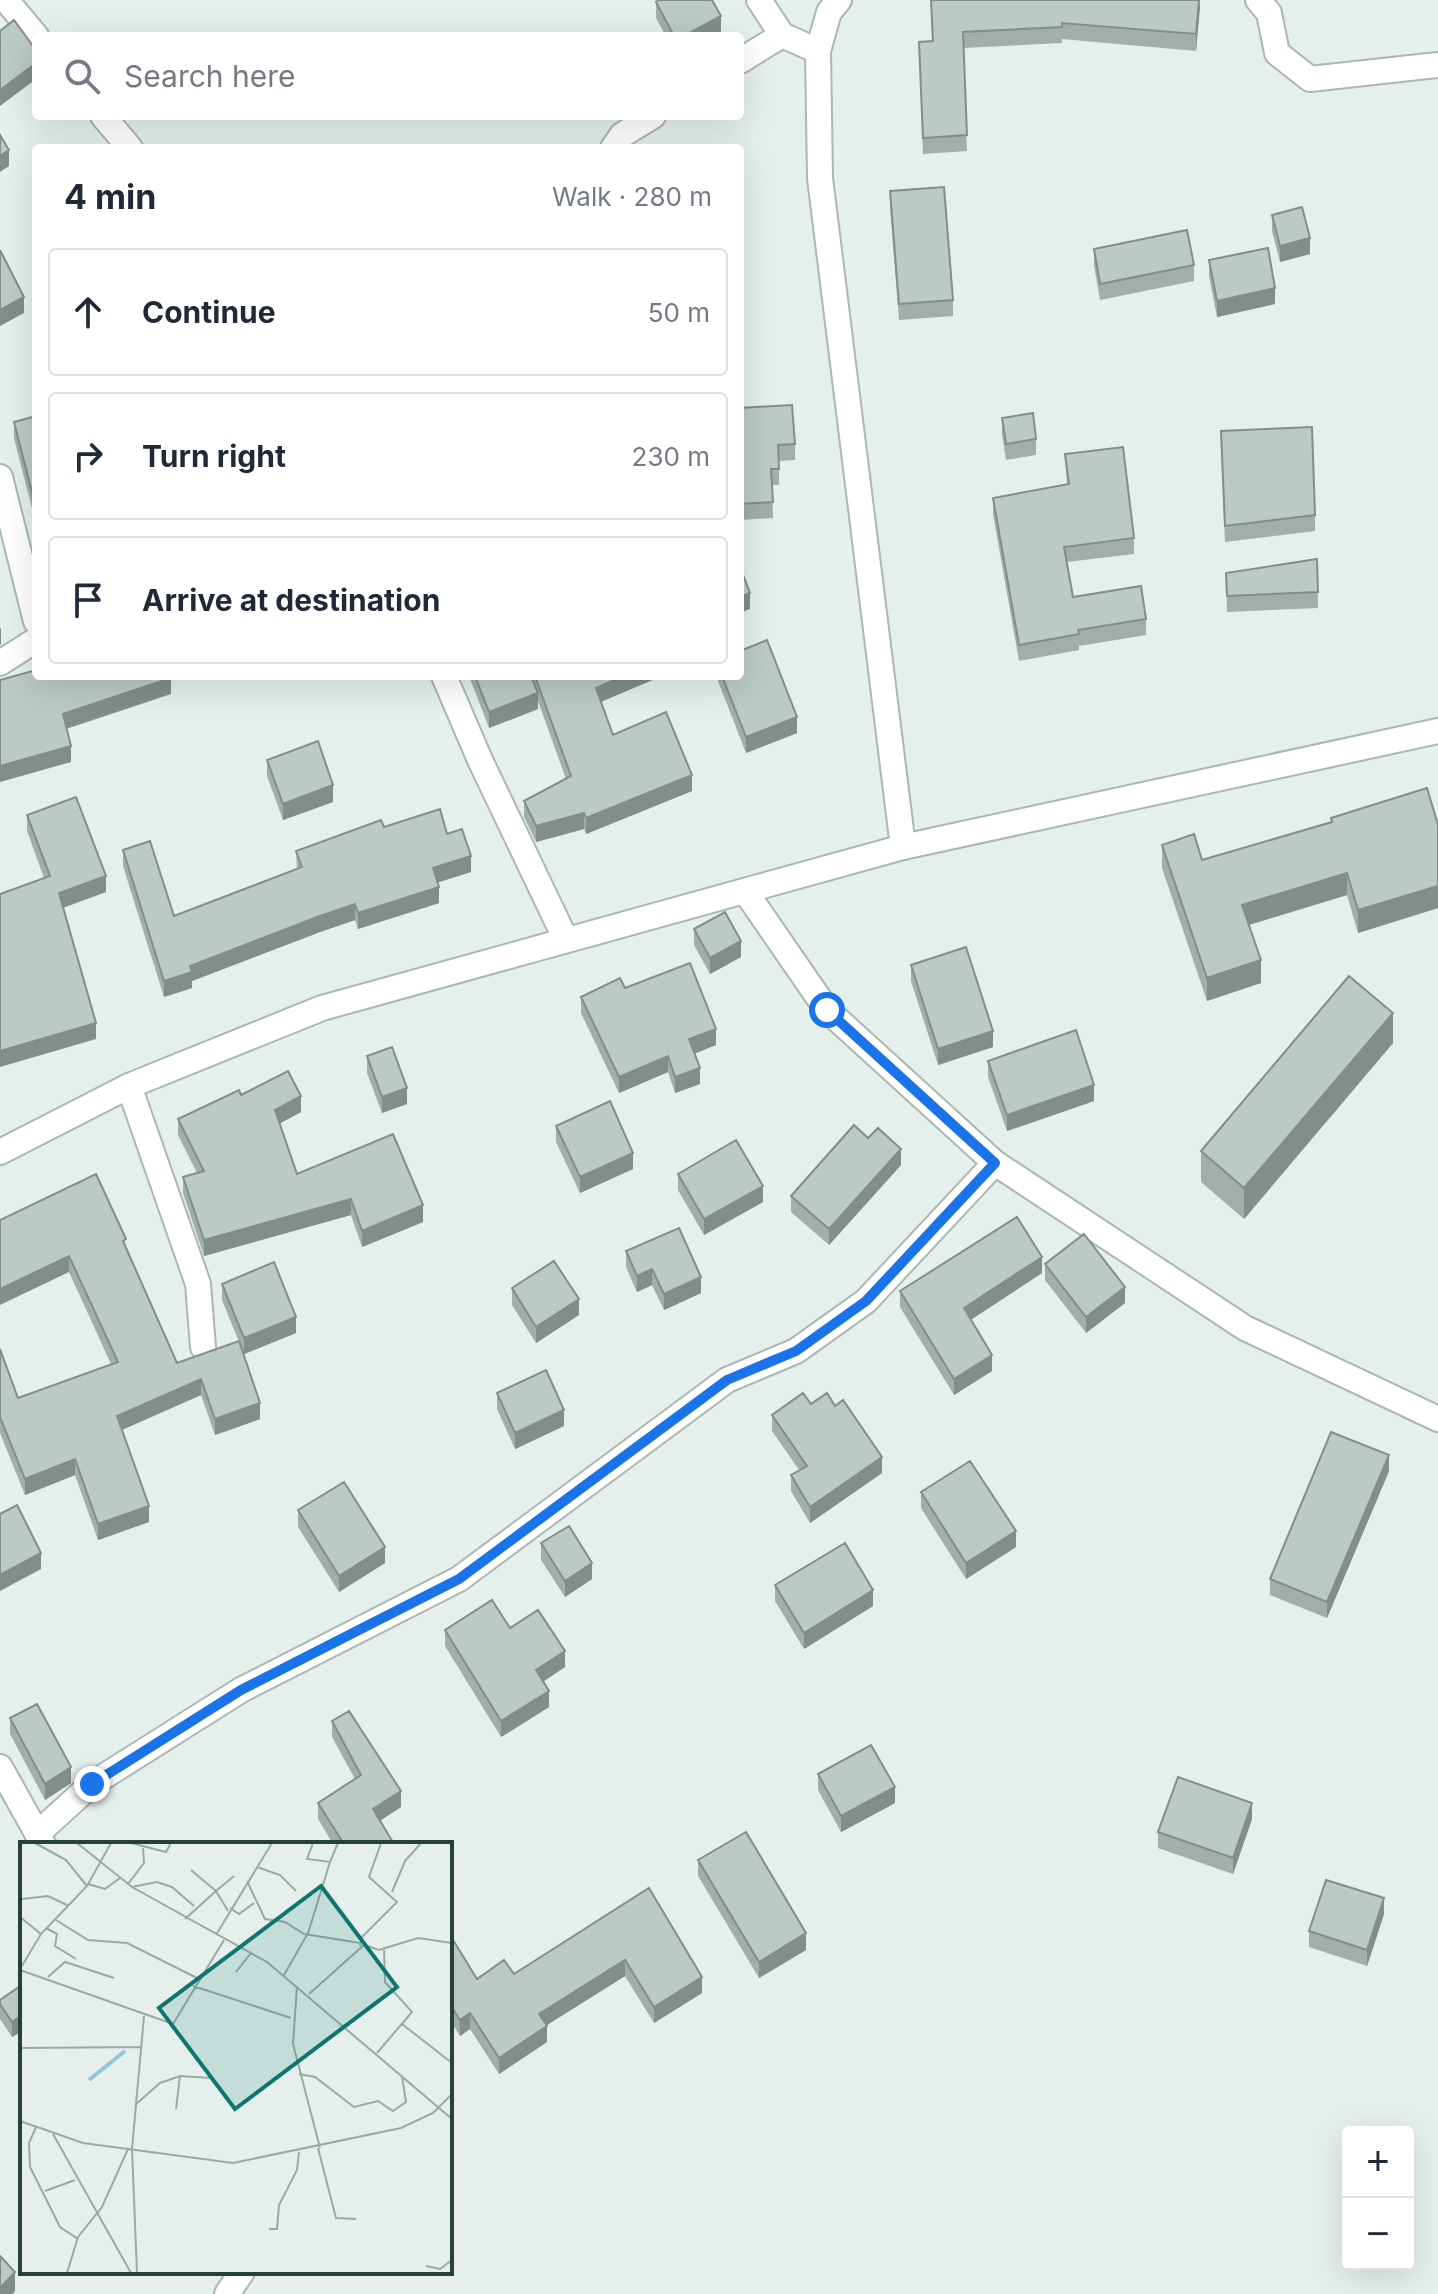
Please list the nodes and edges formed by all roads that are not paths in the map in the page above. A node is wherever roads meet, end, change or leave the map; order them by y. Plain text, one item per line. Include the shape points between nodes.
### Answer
1 (6, 0) edge
2 (759, 0) edge
3 (839, 0) edge
4 (1258, 0) edge
5 (33, 32) edge
6 (782, 35) junction
7 (818, 51) junction
8 (744, 59) edge
9 (1438, 65) edge
10 (106, 120) edge
11 (646, 120) edge
12 (127, 144) edge
13 (616, 144) edge
14 (0, 477) edge
15 (32, 605) edge
16 (32, 643) edge
17 (0, 663) edge
18 (446, 680) edge
19 (1438, 731) edge
20 (903, 847) junction
21 (745, 891) junction
22 (565, 938) junction
23 (129, 1086) junction
24 (0, 1152) edge
25 (995, 1163) junction
26 (203, 1347) dead end
27 (1438, 1419) edge
28 (0, 1767) edge
29 (40, 1839) edge
30 (241, 2274) edge
31 (227, 2294) edge

1 - 5 street
2 - 6 street
3 - 7 street via 829,12
4 - 9 street via 1269,13 1277,53 1310,79
6 - 7 street
6 - 8 street
7 - 20 street via 820,178
10 - 12 street
11 - 13 street
14 - 15 street
16 - 17 street
18 - 22 street
19 - 20 street
20 - 21 street
21 - 22 street
21 - 25 street via 827,1010
22 - 23 street via 322,1008
23 - 24 street
23 - 26 street via 198,1284
25 - 27 street via 1245,1328
25 - 29 street via 866,1301 796,1351 727,1380 459,1579 241,1690 92,1784
28 - 29 street
30 - 31 street

